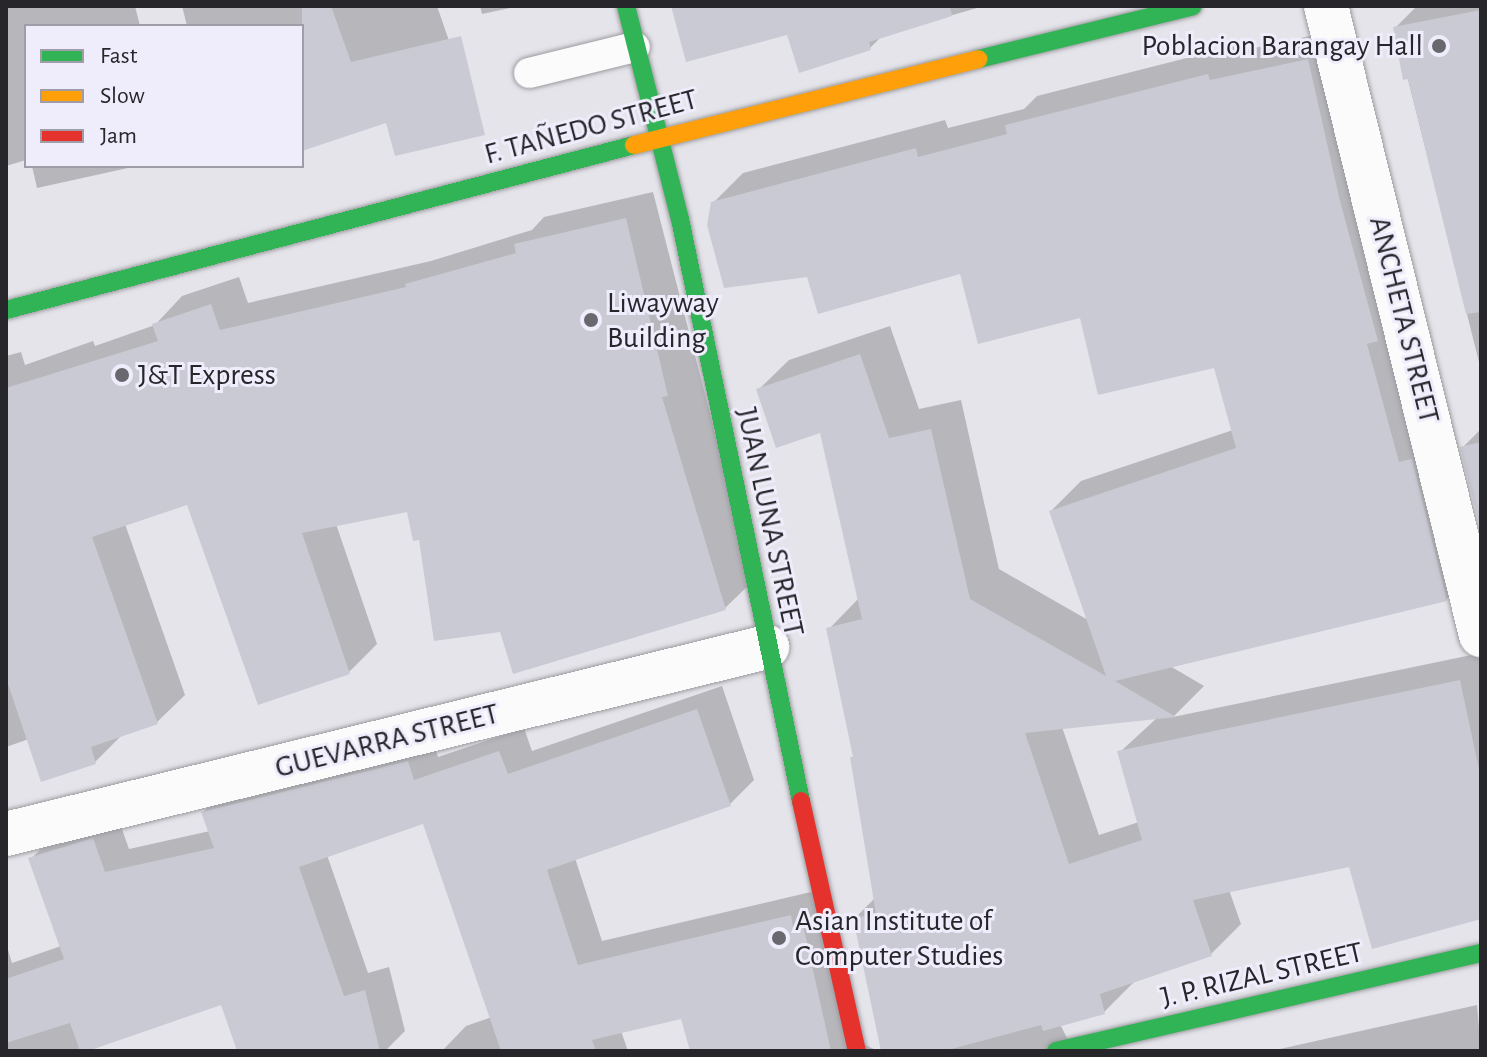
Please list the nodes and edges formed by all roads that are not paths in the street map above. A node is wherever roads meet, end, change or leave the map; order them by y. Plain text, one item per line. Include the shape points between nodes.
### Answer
1 (626, 6) edge
2 (1193, 6) edge
3 (1326, 6) edge
4 (635, 47) junction
5 (529, 73) dead end
6 (658, 139) junction
7 (6, 310) edge
8 (1481, 635) edge
9 (767, 647) junction
10 (6, 834) edge
11 (1481, 953) edge
12 (857, 1051) edge
13 (1056, 1051) edge

1 - 4 main road, JUAN LUNA STREET
2 - 6 main road, F. TAÑEDO STREET
3 - 8 street, ANCHETA STREET
4 - 5 lane
4 - 6 main road, JUAN LUNA STREET
6 - 7 main road, F. TAÑEDO STREET
6 - 9 main road, JUAN LUNA STREET via 680,219
9 - 10 street, GUEVARRA STREET
9 - 12 main road, JUAN LUNA STREET
11 - 13 main road, J. P. RIZAL STREET

